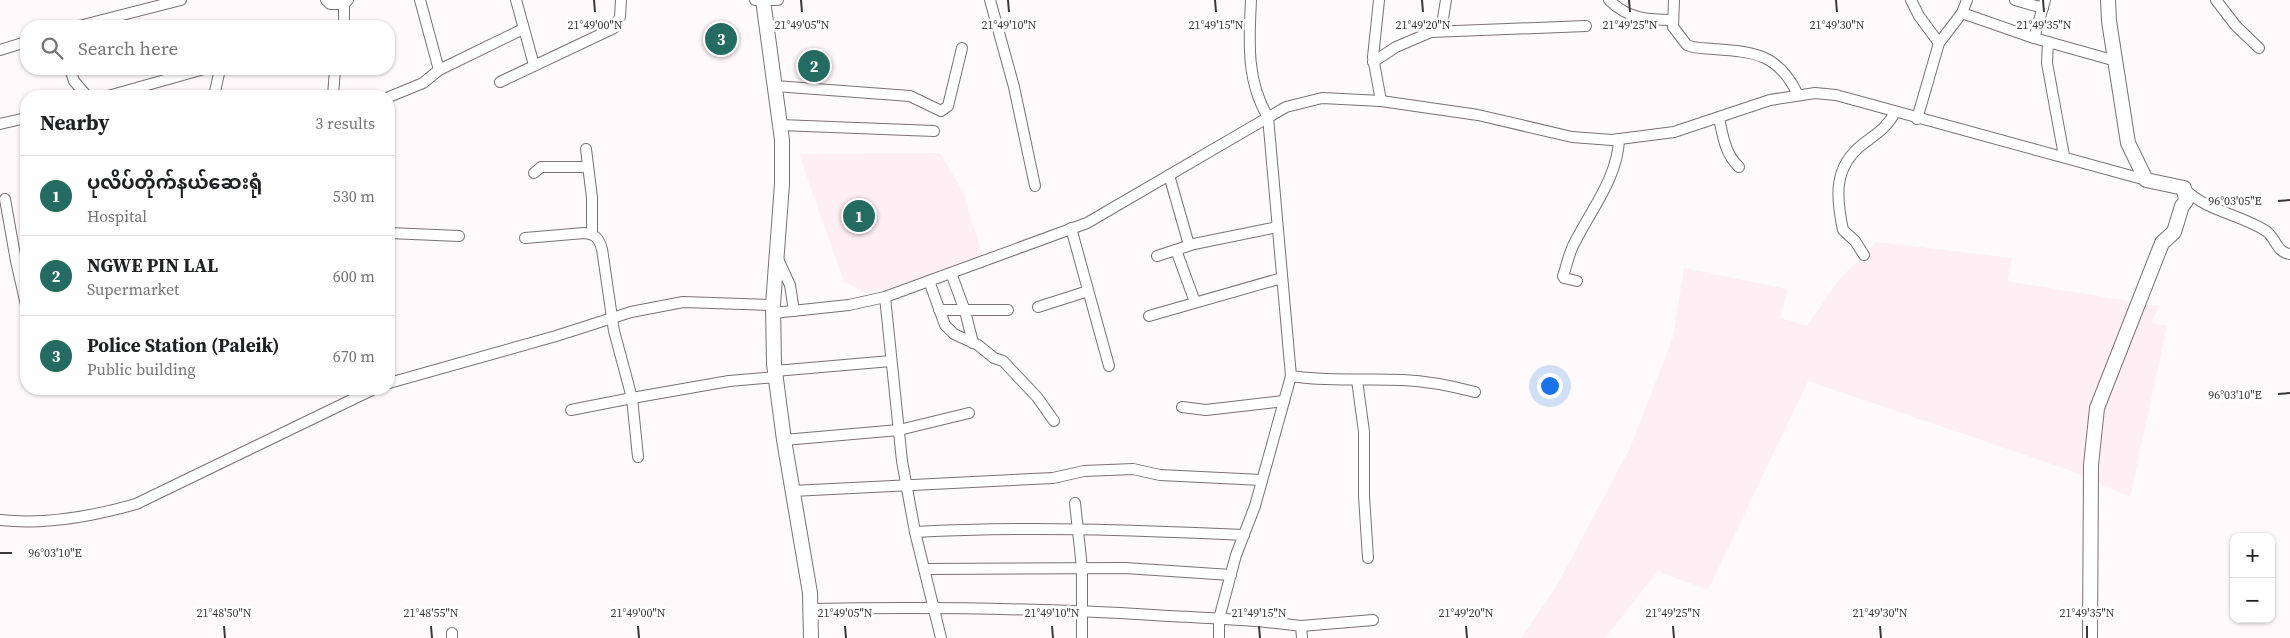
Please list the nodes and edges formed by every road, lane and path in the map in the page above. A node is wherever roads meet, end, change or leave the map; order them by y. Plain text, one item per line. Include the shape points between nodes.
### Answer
1 (182, 0) edge
2 (326, 0) edge
3 (420, 0) edge
4 (516, 0) edge
5 (621, 0) edge
6 (760, 0) edge
7 (778, 0) edge
8 (990, 0) edge
9 (1251, 0) edge
10 (1379, 0) edge
11 (1446, 0) edge
12 (1609, 0) edge
13 (1674, 0) edge
14 (1912, 0) edge
15 (1967, 0) edge
16 (2015, 0) edge
17 (2108, 0) edge
18 (2216, 0) edge
19 (346, 2) edge
20 (2044, 4) edge
21 (1962, 13) junction
22 (103, 20) edge
23 (344, 20) edge
24 (1673, 20) junction
25 (1586, 26) dead end
26 (523, 29) junction
27 (1441, 31) junction
28 (2034, 38) junction
29 (2048, 42) junction
30 (1939, 43) junction
31 (20, 44) edge
32 (962, 48) dead end
33 (2259, 48) dead end
34 (0, 50) edge
35 (2116, 61) junction
36 (1373, 62) junction
37 (534, 65) junction
38 (439, 70) junction
39 (72, 75) edge
40 (183, 75) edge
41 (219, 75) edge
42 (335, 75) edge
43 (500, 82) dead end
44 (775, 86) junction
45 (82, 90) edge
46 (129, 90) edge
47 (215, 90) edge
48 (333, 90) edge
49 (395, 95) edge
50 (1798, 95) junction
51 (1381, 101) junction
52 (1895, 112) junction
53 (1268, 116) junction
54 (1719, 118) junction
55 (20, 119) edge
56 (1917, 119) junction
57 (0, 124) edge
58 (780, 125) junction
59 (934, 131) dead end
60 (1620, 139) junction
61 (586, 149) dead end
62 (2064, 156) junction
63 (1739, 167) dead end
64 (588, 168) junction
65 (534, 173) dead end
66 (1169, 176) junction
67 (2146, 180) junction
68 (1035, 186) dead end
69 (2184, 188) junction
70 (5, 199) dead end
71 (1277, 226) junction
72 (1071, 228) junction
73 (395, 233) edge
74 (592, 234) junction
75 (459, 236) dead end
76 (525, 238) dead end
77 (1189, 245) junction
78 (1176, 250) junction
79 (2290, 254) edge
80 (1864, 255) dead end
81 (777, 256) junction
82 (1157, 256) dead end
83 (951, 273) junction
84 (1282, 278) junction
85 (20, 279) edge
86 (928, 281) junction
87 (1577, 281) dead end
88 (1088, 291) junction
89 (885, 297) junction
90 (1195, 302) junction
91 (1038, 306) dead end
92 (774, 309) junction
93 (939, 310) junction
94 (1008, 310) dead end
95 (965, 311) junction
96 (794, 312) junction
97 (612, 316) junction
98 (1149, 316) dead end
99 (973, 342) junction
100 (891, 361) junction
101 (1109, 366) dead end
102 (776, 374) junction
103 (1291, 376) junction
104 (1357, 380) junction
105 (395, 381) edge
106 (1475, 392) dead end
107 (351, 395) edge
108 (632, 398) junction
109 (1284, 401) junction
110 (1182, 407) dead end
111 (571, 410) dead end
112 (969, 413) dead end
113 (1054, 421) dead end
114 (898, 430) junction
115 (784, 440) junction
116 (638, 457) dead end
117 (1262, 480) junction
118 (907, 486) junction
119 (792, 491) junction
120 (1075, 503) dead end
121 (0, 520) edge
122 (1078, 528) junction
123 (915, 532) junction
124 (1244, 535) junction
125 (1368, 558) dead end
126 (1082, 568) junction
127 (925, 569) junction
128 (1231, 576) junction
129 (935, 608) junction
130 (811, 609) junction
131 (1083, 611) junction
132 (1219, 618) junction
133 (1373, 620) dead end
134 (1301, 626) junction
135 (812, 638) edge
136 (941, 638) edge
137 (1082, 638) edge
138 (1219, 638) edge
139 (1302, 638) edge
140 (2090, 638) edge

1 - 22 street
2 - 19 street via 330,4
3 - 38 street
4 - 26 street
5 - 37 street via 620,17 614,28
6 - 7 street
6 - 44 street
8 - 68 street via 1014,87
9 - 53 street via 1251,69 1259,102
10 - 36 street
11 - 27 street
12 - 24 street via 1619,10 1634,17
13 - 24 street
14 - 30 street via 1919,16
15 - 21 street
16 - 20 street
17 - 35 street
18 - 33 street
19 - 23 street
20 - 28 street
21 - 28 street
21 - 30 street
24 - 50 street via 1675,31 1689,47 1747,51 1768,58 1792,82
25 - 27 street
26 - 37 street
26 - 38 street
27 - 36 street via 1419,37
28 - 29 street
29 - 35 street
29 - 62 street via 2047,63
30 - 56 street
31 - 34 street
32 - 44 street via 948,106 942,111 910,96
35 - 67 street via 2128,143
36 - 51 street
37 - 43 street
38 - 49 street via 423,83
39 - 45 street
40 - 46 street
41 - 47 street
42 - 48 street
44 - 58 street
50 - 52 street via 1836,95
50 - 54 street via 1747,106
51 - 53 street via 1322,98 1292,105
51 - 60 street via 1470,114 1572,137
52 - 56 street
52 - 80 street via 1890,124 1848,160 1838,182 1843,230
53 - 66 street
53 - 71 street
54 - 60 street via 1674,132
54 - 63 street via 1727,151
55 - 57 street
56 - 62 street
58 - 59 street
58 - 81 street via 782,184
60 - 87 street via 1619,154 1611,176 1573,245 1563,276
61 - 64 street
62 - 67 street
64 - 65 street via 542,167
64 - 74 street
66 - 72 street via 1100,216
66 - 77 street
67 - 69 street
69 - 79 street via 2194,198 2267,232 2279,250
69 - 140 street via 2186,201 2174,232 2162,244 2097,408 2091,465
70 - 85 street
71 - 77 street
71 - 84 street
72 - 83 street
72 - 88 street
73 - 75 street
74 - 76 street
74 - 97 street via 598,238 602,250
77 - 78 street
78 - 82 street
78 - 90 street
81 - 92 street
81 - 96 street via 790,285
83 - 86 street
83 - 95 street
84 - 90 street
84 - 103 street
86 - 89 street
86 - 93 street
88 - 91 street
88 - 101 street
89 - 96 street
89 - 100 street
90 - 98 street
92 - 96 street
92 - 97 street via 683,302
92 - 102 street
93 - 95 street
93 - 99 street via 945,325 954,334
94 - 95 street
95 - 99 street
97 - 105 street via 556,336
97 - 108 street
99 - 113 street via 986,354 1003,361 1037,397
100 - 102 street
100 - 114 street
102 - 108 street
102 - 115 street
103 - 104 street
103 - 109 street
104 - 106 street via 1404,380
104 - 125 street via 1364,432
107 - 121 street via 136,504 50,520
108 - 111 street
108 - 116 street
109 - 110 street via 1206,410
109 - 117 street
112 - 114 street
114 - 115 street
114 - 118 street
115 - 119 street
117 - 118 street via 1193,478 1127,468 1084,471 1053,478
117 - 124 street
118 - 119 street
118 - 123 street
119 - 130 street
120 - 122 street
122 - 123 street
122 - 124 street
122 - 126 street
123 - 127 street
124 - 128 street
126 - 127 street
126 - 128 street via 1153,569
126 - 131 street
127 - 129 street
128 - 132 street
129 - 130 street
129 - 131 street
129 - 136 street
130 - 135 street
131 - 132 street
131 - 137 street
132 - 134 street
132 - 138 street
133 - 134 street
134 - 139 street

